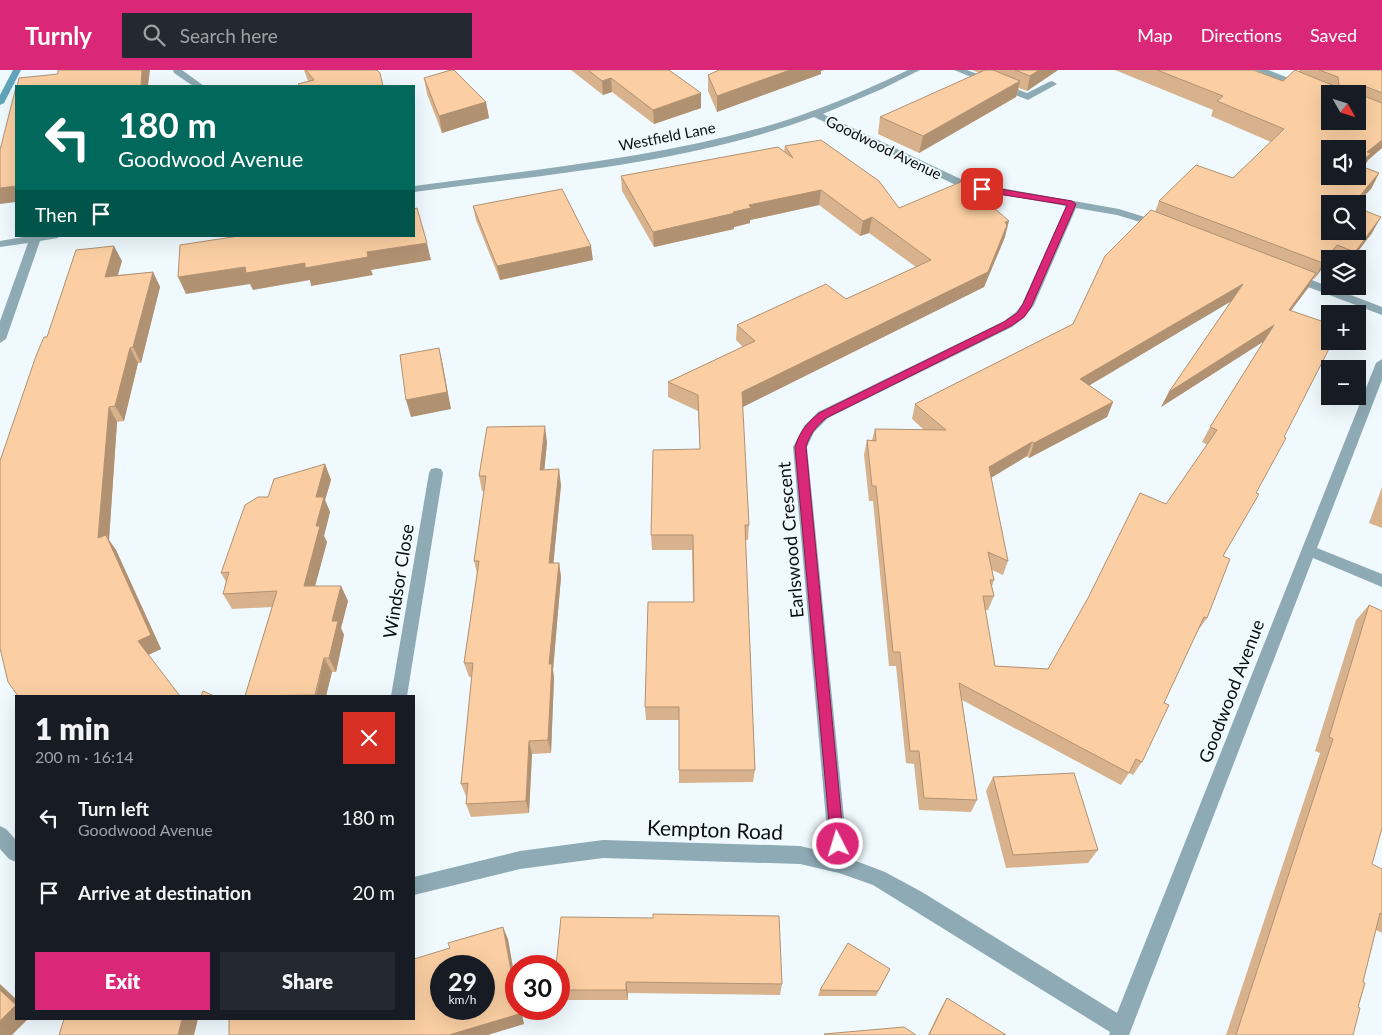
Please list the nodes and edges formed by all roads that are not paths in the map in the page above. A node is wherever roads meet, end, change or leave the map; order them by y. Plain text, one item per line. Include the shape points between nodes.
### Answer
1 (915, 70) edge
2 (960, 70) edge
3 (1260, 70) edge
4 (177, 71) dead end
5 (1052, 84) dead end
6 (195, 85) edge
7 (1321, 94) edge
8 (815, 114) junction
9 (415, 189) edge
10 (1072, 204) junction
11 (1171, 229) edge
12 (48, 237) edge
13 (35, 239) junction
14 (0, 244) edge
15 (1281, 272) edge
16 (1382, 311) edge
17 (0, 339) edge
18 (1382, 363) edge
19 (436, 473) dead end
20 (1308, 550) junction
21 (1382, 581) edge
22 (399, 695) edge
23 (0, 835) edge
24 (15, 852) edge
25 (839, 864) junction
26 (415, 886) edge
27 (1121, 1031) edge

1 - 8 street, Westfield Lane via 860,97
2 - 5 street via 1028,97
3 - 7 street
4 - 6 street
8 - 9 street, Westfield Lane via 728,139 641,158
8 - 10 street, Goodwood Avenue via 964,185
10 - 11 street, Goodwood Avenue via 1119,212
10 - 25 street, Earlswood Crescent via 1028,305 1020,315 1008,324 823,415 804,434 800,447
12 - 13 street
13 - 14 street
13 - 17 street
15 - 16 street
18 - 20 street, Goodwood Avenue
19 - 22 street, Windsor Close
20 - 21 street
20 - 27 street, Goodwood Avenue
23 - 24 street
25 - 26 street, Kempton Road via 800,855 603,849 520,860
25 - 27 street, Kempton Road via 878,878 915,899

